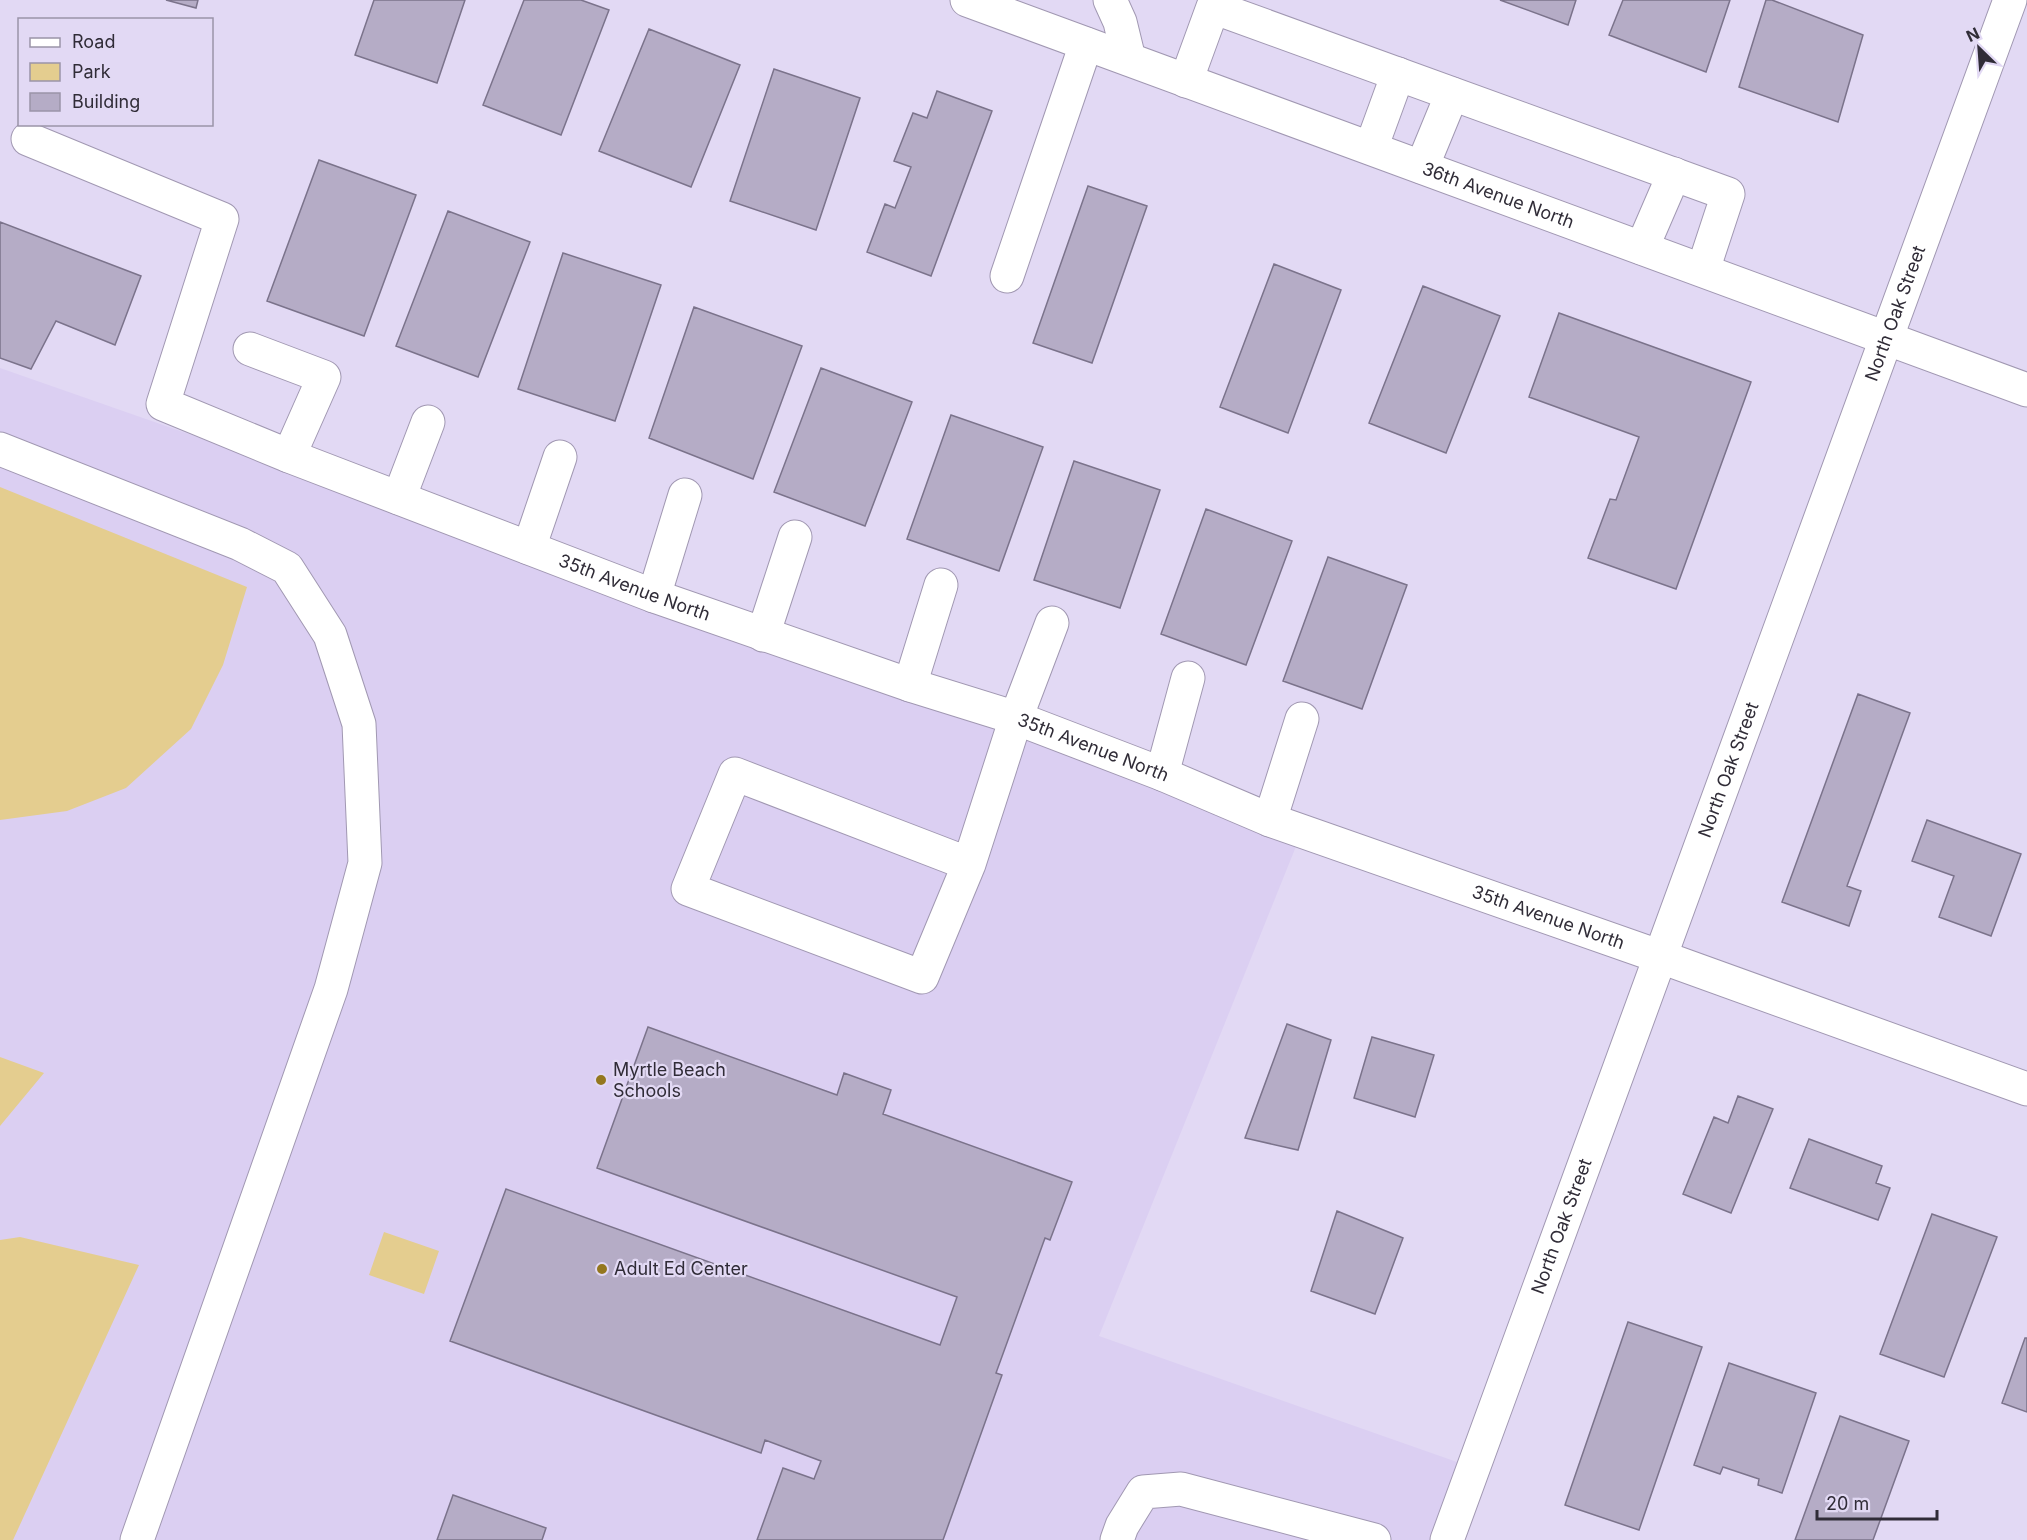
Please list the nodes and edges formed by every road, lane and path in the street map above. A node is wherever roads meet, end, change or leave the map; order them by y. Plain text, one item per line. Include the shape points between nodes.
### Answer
1 (968, 0) edge
2 (1110, 0) edge
3 (2010, 0) edge
4 (1086, 44) junction
5 (1130, 59) junction
6 (1398, 74) junction
7 (1186, 81) junction
8 (1452, 94) junction
9 (28, 139) dead end
10 (1371, 148) junction
11 (1422, 167) junction
12 (1674, 174) junction
13 (1642, 248) junction
14 (1703, 270) junction
15 (1007, 276) dead end
16 (1885, 338) junction
17 (250, 349) dead end
18 (2024, 382) edge
19 (428, 422) dead end
20 (0, 449) edge
21 (290, 456) junction
22 (560, 456) dead end
23 (685, 495) dead end
24 (399, 498) junction
25 (795, 537) dead end
26 (529, 548) junction
27 (941, 585) dead end
28 (654, 596) junction
29 (1052, 623) dead end
30 (763, 634) junction
31 (1188, 678) dead end
32 (910, 685) junction
33 (1016, 718) junction
34 (1302, 719) dead end
35 (1162, 774) junction
36 (1270, 820) junction
37 (969, 864) junction
38 (1660, 957) junction
39 (2027, 1089) edge
40 (137, 1540) edge
41 (1117, 1540) edge
42 (1374, 1540) edge
43 (1448, 1540) edge

1 - 4 street, 36th Avenue North
2 - 5 street
3 - 16 street, North Oak Street
4 - 5 street, 36th Avenue North
4 - 15 street
5 - 7 street, 36th Avenue North
6 - 7 street via 1213,7
6 - 8 street
6 - 10 street
7 - 10 street, 36th Avenue North
8 - 11 street
8 - 12 street
9 - 21 street, 35th Avenue North via 222,219 163,404
10 - 11 street, 36th Avenue North
11 - 13 street, 36th Avenue North
12 - 13 street
12 - 14 street via 1728,194
13 - 14 street, 36th Avenue North
14 - 16 street, 36th Avenue North
16 - 18 street, 36th Avenue North
16 - 38 street, North Oak Street
17 - 21 street via 324,377
19 - 24 street
20 - 40 street via 240,544 287,568 330,635 359,724 365,863 331,989
21 - 24 street, 35th Avenue North
22 - 26 street
23 - 28 street
24 - 26 street, 35th Avenue North
25 - 30 street
26 - 28 street, 35th Avenue North
27 - 32 street
28 - 30 street, 35th Avenue North
29 - 33 street
30 - 32 street, 35th Avenue North
31 - 35 street
32 - 33 street, 35th Avenue North
33 - 35 street, 35th Avenue North
33 - 37 street
34 - 36 street
35 - 36 street, 35th Avenue North
36 - 38 street, 35th Avenue North
37 - 37 street via 922,976 688,889 735,774
38 - 39 street, 35th Avenue North
38 - 43 street, North Oak Street
41 - 42 street via 1143,1492 1181,1490

